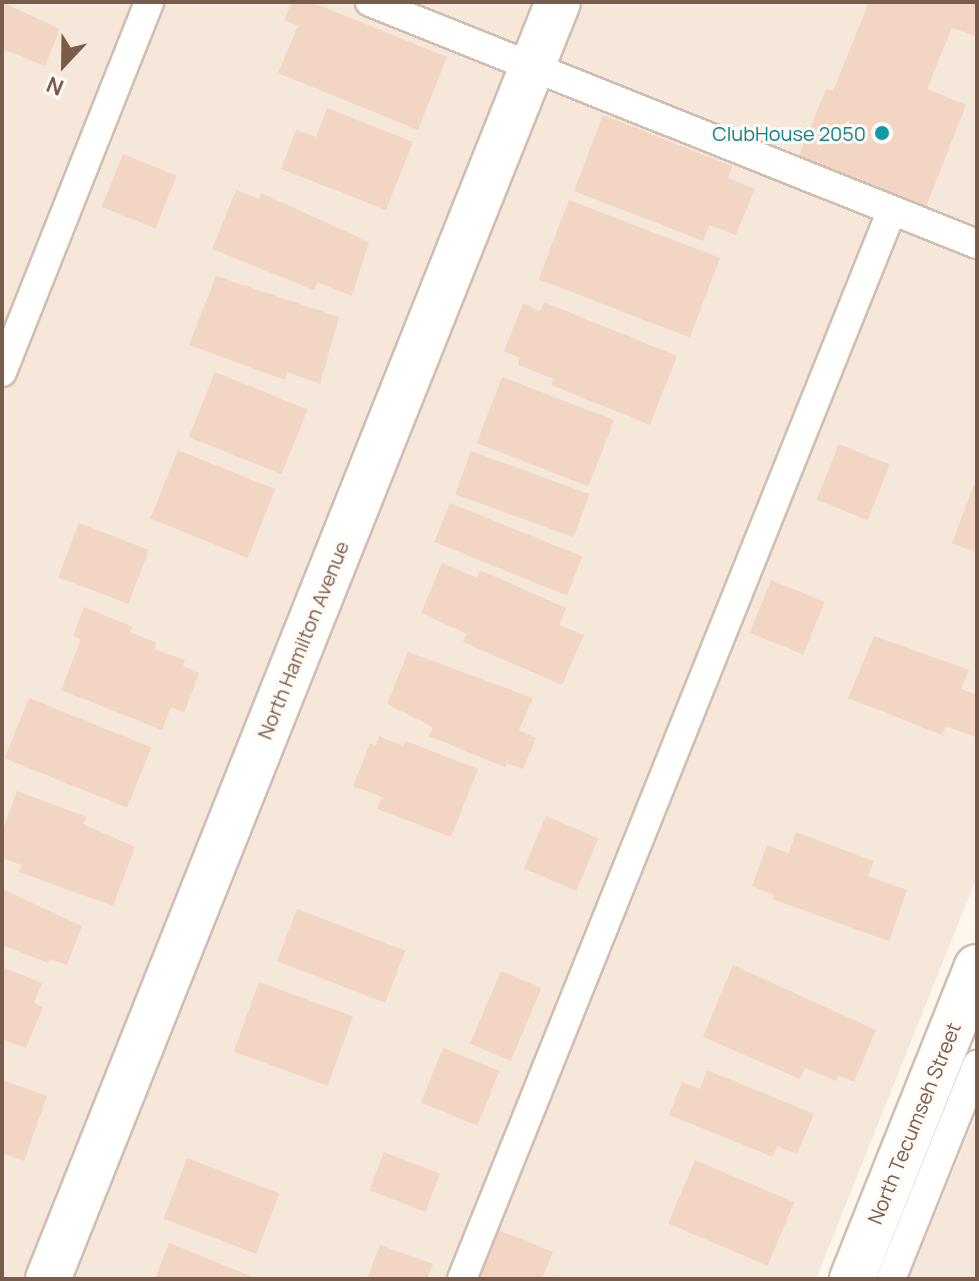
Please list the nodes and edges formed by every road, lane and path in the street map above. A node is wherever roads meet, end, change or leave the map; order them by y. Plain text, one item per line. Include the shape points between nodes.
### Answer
1 (149, 2) edge
2 (370, 2) edge
3 (558, 2) edge
4 (533, 66) junction
5 (892, 210) junction
6 (977, 244) edge
7 (2, 372) edge
8 (977, 967) edge
9 (977, 1065) edge
10 (48, 1279) edge
11 (462, 1279) edge
12 (852, 1279) edge
13 (891, 1279) edge

1 - 7 lane
2 - 4 lane
3 - 4 street, North Hamilton Avenue
4 - 5 lane
4 - 10 street, North Hamilton Avenue
5 - 6 lane
5 - 11 lane
8 - 12 street, North Tecumseh Street
9 - 13 lane

